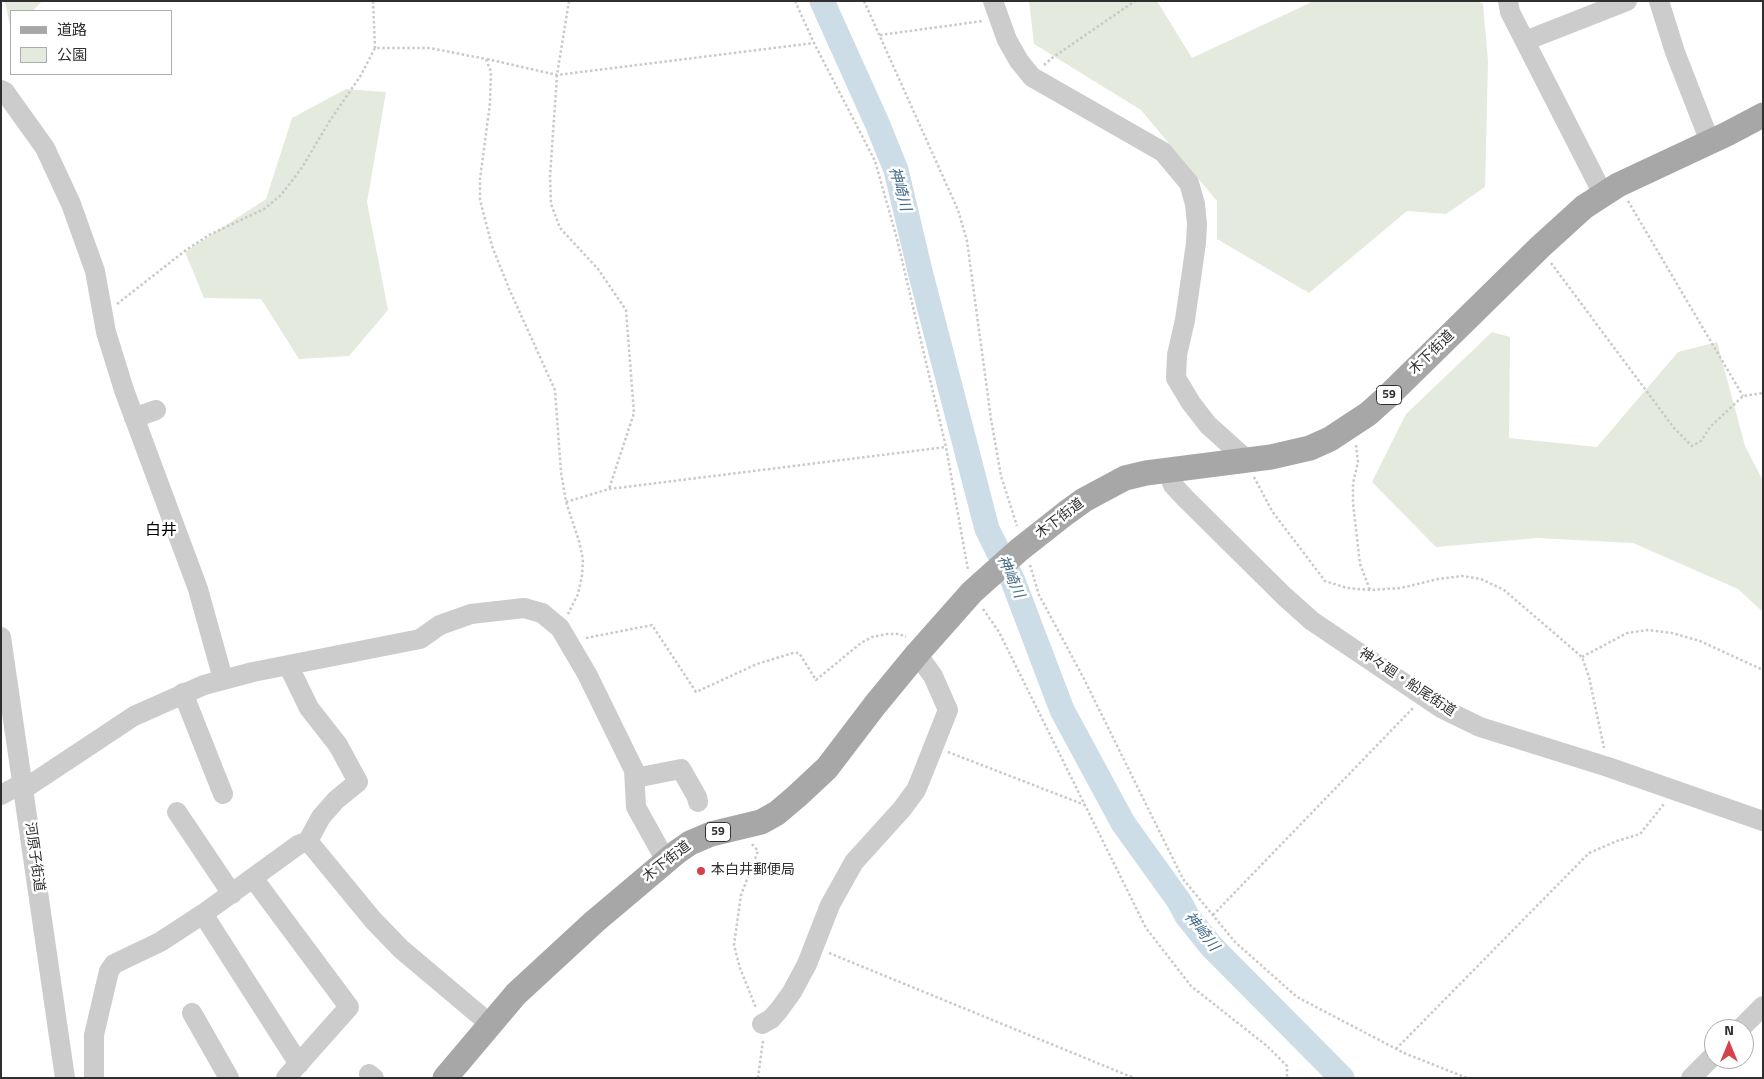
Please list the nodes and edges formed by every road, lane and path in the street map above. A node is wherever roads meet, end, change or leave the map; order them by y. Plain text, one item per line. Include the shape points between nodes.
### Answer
1 (373, 1) edge
2 (569, 1) edge
3 (794, 1) edge
4 (864, 1) edge
5 (1135, 1) edge
6 (1508, 1) edge
7 (1627, 1) edge
8 (1659, 1) edge
9 (996, 10) edge
10 (880, 35) junction
11 (1526, 41) junction
12 (814, 43) junction
13 (375, 48) junction
14 (486, 59) junction
15 (557, 75) junction
16 (1032, 77) junction
17 (1, 90) edge
18 (1763, 115) edge
19 (1710, 142) junction
20 (1610, 190) junction
21 (1540, 247) junction
22 (117, 304) dead end
23 (1763, 393) edge
24 (1743, 396) junction
25 (157, 414) dead end
26 (136, 422) junction
27 (1350, 426) junction
28 (946, 447) junction
29 (1247, 460) junction
30 (1166, 470) junction
31 (609, 489) junction
32 (566, 502) junction
33 (1021, 548) junction
34 (976, 588) junction
35 (1370, 590) junction
36 (564, 634) junction
37 (1, 637) edge
38 (921, 649) junction
39 (1582, 656) junction
40 (288, 665) junction
41 (1763, 670) edge
42 (223, 679) junction
43 (183, 693) junction
44 (1424, 697) junction
45 (932, 746) junction
46 (1608, 767) junction
47 (635, 778) junction
48 (23, 786) junction
49 (1674, 790) junction
50 (223, 794) dead end
51 (1, 795) edge
52 (698, 802) dead end
53 (1086, 806) junction
54 (177, 812) dead end
55 (1763, 822) edge
56 (738, 828) junction
57 (308, 841) junction
58 (666, 861) junction
59 (252, 878) junction
60 (232, 894) junction
61 (203, 914) junction
62 (1213, 915) junction
63 (814, 947) junction
64 (1763, 1006) edge
65 (192, 1013) dead end
66 (1750, 1019) edge
67 (490, 1024) junction
68 (762, 1024) junction
69 (1396, 1049) junction
70 (1704, 1065) edge
71 (292, 1071) edge
72 (65, 1078) edge
73 (94, 1078) edge
74 (229, 1078) edge
75 (445, 1078) edge
76 (758, 1078) edge
77 (1134, 1078) edge
78 (1287, 1078) edge
79 (1467, 1078) edge
80 (1691, 1078) edge

1 - 13 path
2 - 15 path
3 - 12 path
4 - 10 path
5 - 16 path via 1052,58
6 - 11 street via 1510,12
7 - 11 street
8 - 19 street
9 - 10 path
9 - 16 street via 1007,40
10 - 33 path via 958,210 967,241 1001,476
11 - 20 street
12 - 15 path
12 - 28 path via 874,161 897,239
13 - 14 path via 430,48
13 - 22 path via 301,169 281,195 264,209 209,235 186,250
14 - 15 path
14 - 32 path via 491,72 490,103 480,200 492,246 555,390
15 - 31 path via 551,204 560,228 598,269 626,310 634,413
16 - 29 street via 1163,152 1189,183 1195,204 1196,243 1176,378 1208,425
17 - 26 street via 45,148 71,204 95,271 106,332
18 - 19 main road, 木下街道 / 59
19 - 20 main road, 木下街道 / 59
20 - 21 main road, 木下街道 / 59 via 1584,207
20 - 24 path
21 - 24 path via 1674,428 1692,446 1701,441 1710,427
21 - 27 main road, 木下街道 / 59 via 1387,397
23 - 24 path
25 - 26 street
26 - 42 street via 198,589
27 - 29 main road, 木下街道 / 59 via 1310,448
27 - 35 path via 1358,462 1353,503 1360,564
28 - 31 path
28 - 34 path
29 - 30 main road, 木下街道 / 59
29 - 35 path via 1272,511 1325,581 1347,588
30 - 33 main road, 木下街道 / 59 via 1125,478 1106,488 1066,513
30 - 44 street, 神々廻・船尾街道 via 1173,485 1312,621
31 - 32 path
32 - 36 path via 583,559 578,594
33 - 34 main road, 59
33 - 62 path via 1040,595 1184,879
34 - 38 main road, 木下街道 / 59
34 - 53 path
35 - 39 path via 1402,588 1462,576 1481,579 1504,590
36 - 38 path via 601,636 652,625 696,692 757,664 793,653 802,656 816,680 861,643 887,634 899,634
36 - 40 street via 542,612 524,608 502,609 471,614 440,625 420,640
36 - 47 street via 628,755
37 - 48 street, 河原子街道
38 - 45 street via 948,710
38 - 56 main road, 木下街道 / 59 via 827,768 777,813 761,822
39 - 41 path via 1627,633 1648,630 1700,641
39 - 46 path
40 - 42 street
40 - 57 street via 309,708 338,746 358,782 321,817
42 - 43 street
43 - 48 street via 134,716
43 - 50 street
44 - 46 street, 神々廻・船尾街道 via 1480,727
44 - 62 path
45 - 53 path
45 - 63 street via 916,790 854,862 830,905
46 - 49 street, 神々廻・船尾街道
47 - 52 street via 681,769
47 - 58 street via 636,807
48 - 51 street
48 - 72 street, 河原子街道
49 - 55 street, 神々廻・船尾街道
49 - 69 path via 1640,834 1589,853
53 - 78 path via 1146,928 1192,986 1287,1066
54 - 60 street
56 - 58 main road, 木下街道 / 59 via 704,836
56 - 68 path via 758,851 741,895 734,945
57 - 59 street
57 - 67 street via 373,920
58 - 67 main road, 木下街道 / 59 via 516,994
59 - 60 street
59 - 71 street via 349,1006
60 - 61 street
61 - 71 street
61 - 73 street via 160,942 114,964 109,971 94,1035
62 - 69 path via 1235,942 1297,997
63 - 68 street via 792,992 771,1019
63 - 77 path
64 - 66 street
65 - 74 street
67 - 75 main road, 木下街道 / 59
68 - 76 path
69 - 79 path
70 - 80 street

